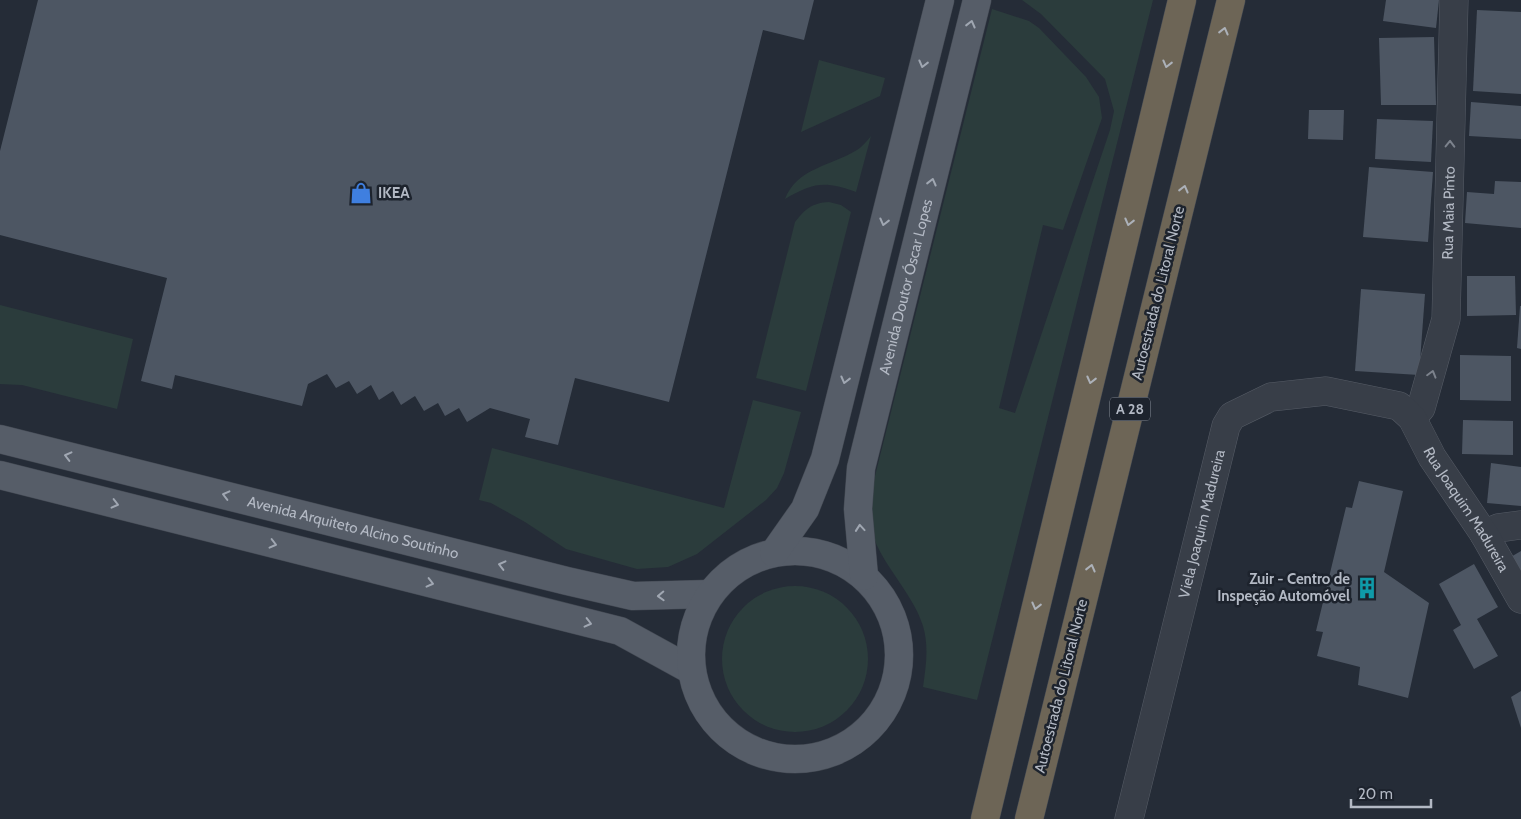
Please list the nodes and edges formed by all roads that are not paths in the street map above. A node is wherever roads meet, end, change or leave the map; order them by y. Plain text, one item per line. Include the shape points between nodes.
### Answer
1 (940, 0) edge
2 (977, 0) edge
3 (1182, 0) edge
4 (1232, 0) edge
5 (1454, 0) edge
6 (1412, 418) junction
7 (0, 439) edge
8 (0, 475) edge
9 (1521, 526) edge
10 (1484, 534) junction
11 (774, 553) junction
12 (864, 576) junction
13 (710, 594) junction
14 (1521, 599) edge
15 (691, 670) junction
16 (985, 819) edge
17 (1029, 819) edge
18 (1129, 819) edge

1 -> 11 main road via 825,460 805,509
12 -> 2 main road, Avenida Doutor Óscar Lopes via 858,509 861,468
3 -> 16 highway
17 -> 4 highway, Autoestrada do Litoral Norte / A 28
6 -> 5 street, Rua Maia Pinto via 1421,408 1446,319
6 - 10 street, Rua Joaquim Madureira via 1432,457
6 - 18 street, Viela Joaquim Madureira via 1399,406 1326,392 1271,397 1232,416 1226,426
13 -> 7 main road, Avenida Arquiteto Alcino Soutinho via 624,594
8 -> 15 main road via 620,631
9 - 10 street via 1498,528
10 - 14 street, Rua Joaquim Madureira
11 - 12 main road via 806,551 837,559
11 - 13 main road via 738,567
12 - 15 main road via 884,600 897,628 900,659 895,690 880,717 859,739 832,754 801,760 770,758 741,746 717,726 700,700
13 - 15 main road via 694,626 690,644

